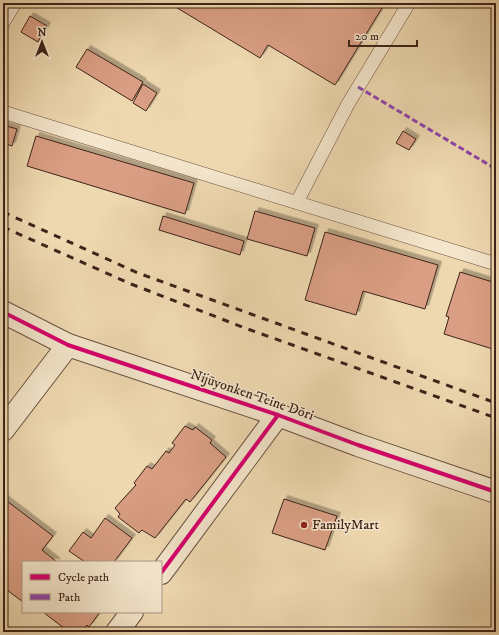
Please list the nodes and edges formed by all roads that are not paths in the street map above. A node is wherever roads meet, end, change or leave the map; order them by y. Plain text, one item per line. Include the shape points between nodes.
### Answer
1 (15, 3) edge
2 (409, 3) edge
3 (3, 23) edge
4 (3, 112) edge
5 (297, 202) junction
6 (496, 264) edge
7 (3, 312) edge
8 (68, 345) junction
9 (278, 415) junction
10 (3, 430) edge
11 (496, 492) edge
12 (162, 572) edge
13 (131, 613) edge
14 (117, 632) edge

1 - 3 lane
2 - 5 lane via 348,104
4 - 5 lane
5 - 6 lane
7 - 8 street, Nijūyonken Teine Dōri
8 - 9 street, Nijūyonken Teine Dōri
8 - 10 street
9 - 11 street, Nijūyonken Teine Dōri
9 - 12 street
13 - 14 street

